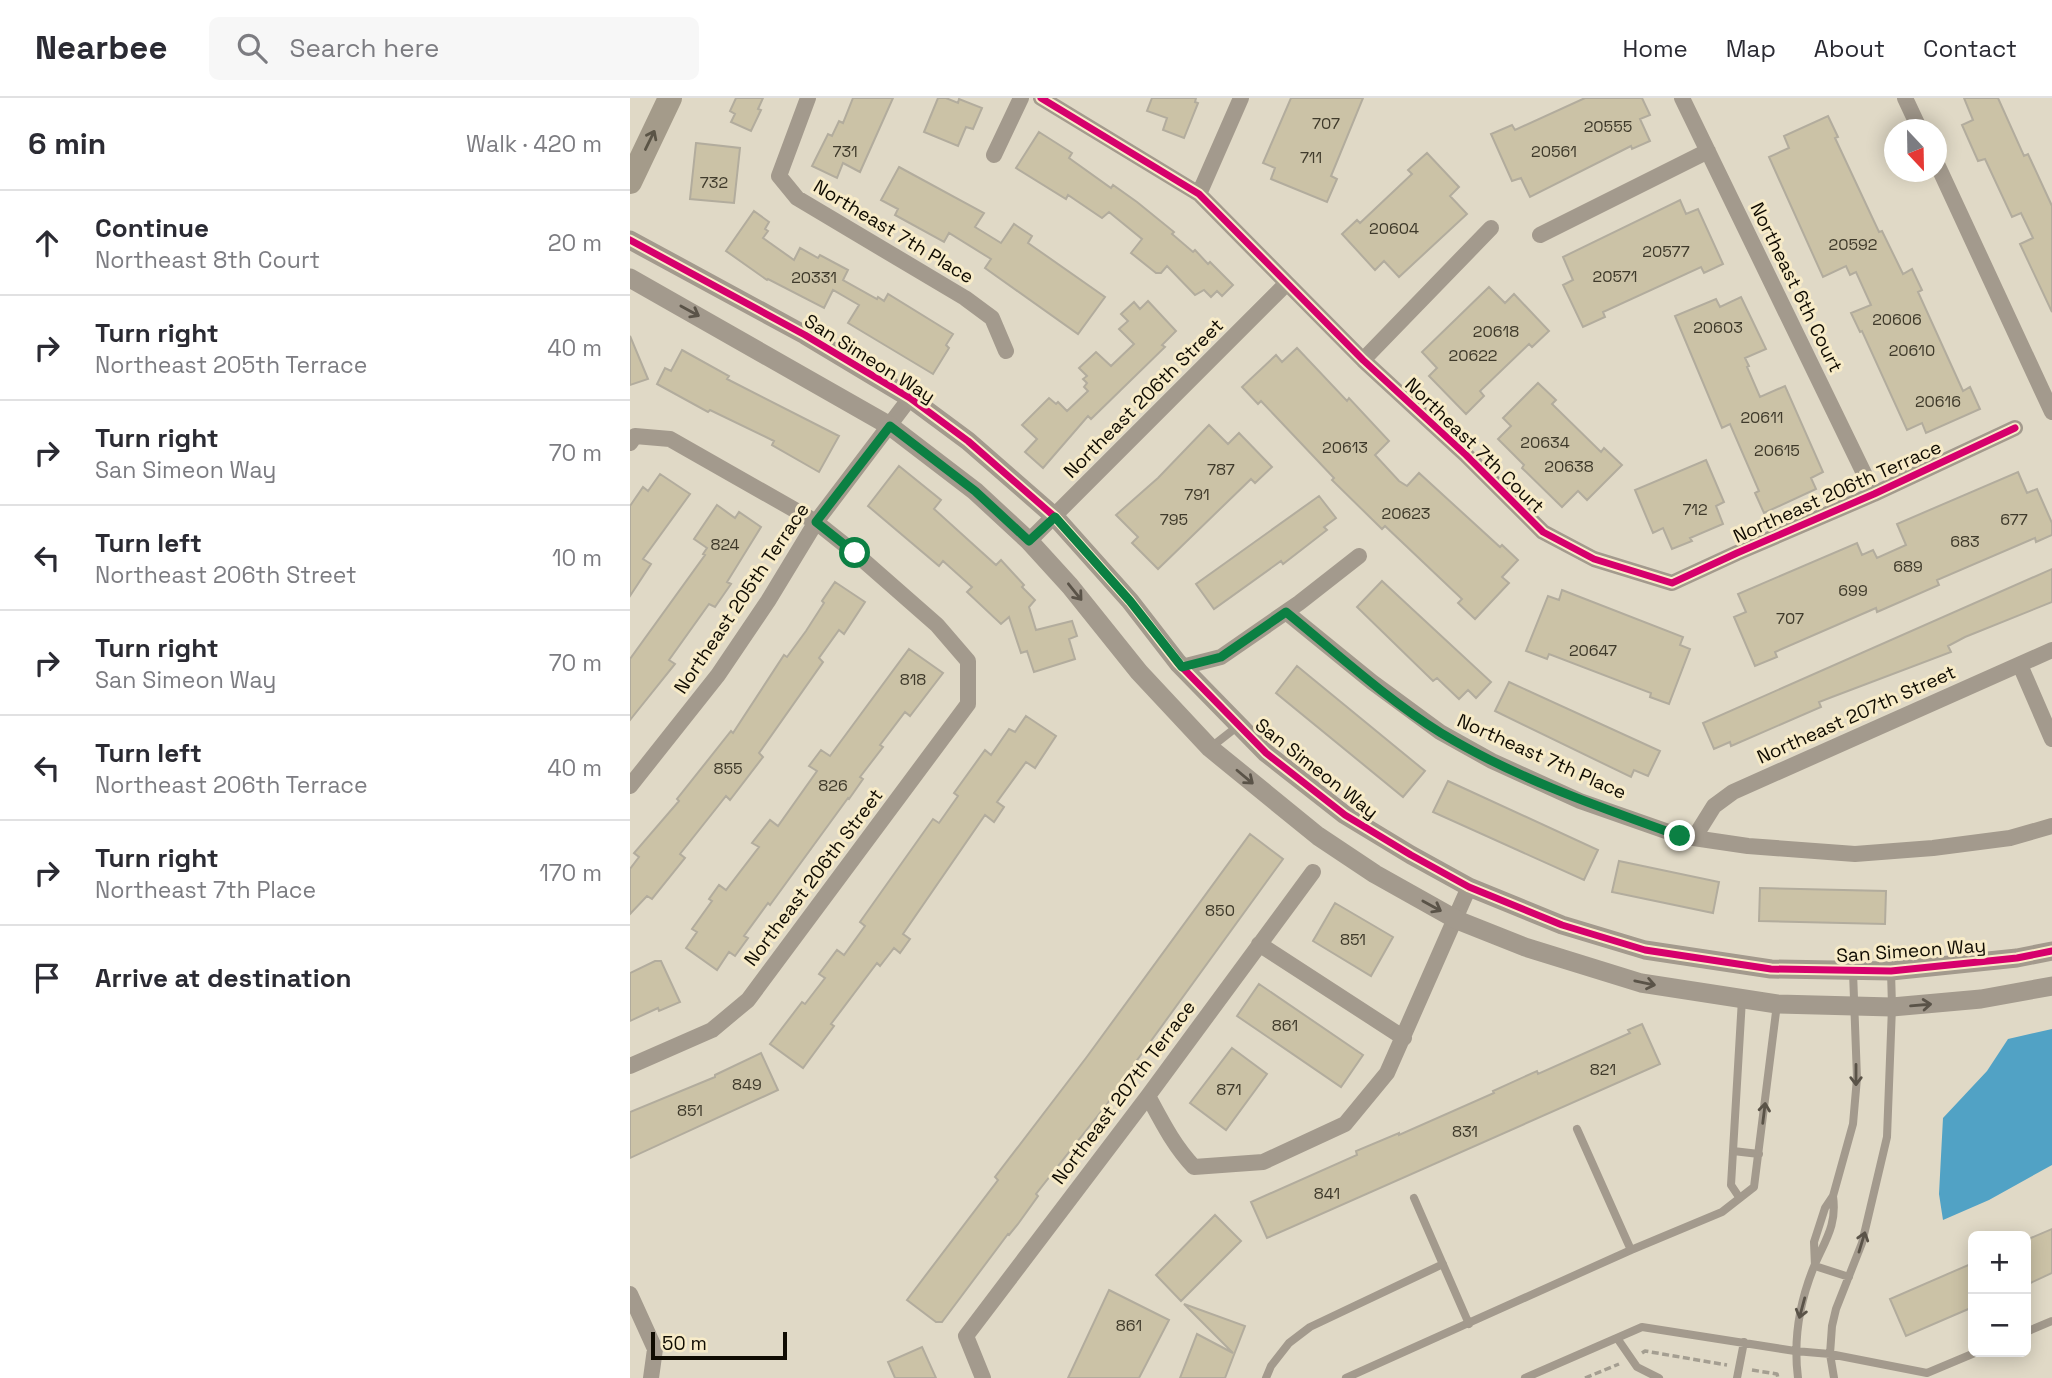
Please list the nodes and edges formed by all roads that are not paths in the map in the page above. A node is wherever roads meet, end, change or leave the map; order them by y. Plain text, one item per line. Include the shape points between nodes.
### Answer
1 (670, 98) edge
2 (1021, 98) edge
3 (1041, 98) edge
4 (1241, 98) edge
5 (1682, 98) edge
6 (1905, 98) edge
7 (807, 100) edge
8 (1915, 119) edge
9 (1708, 151) junction
10 (994, 155) dead end
11 (630, 182) edge
12 (1945, 182) edge
13 (1199, 194) junction
14 (1491, 228) dead end
15 (1540, 234) dead end
16 (630, 240) edge
17 (630, 278) edge
18 (1286, 284) junction
19 (1006, 351) dead end
20 (1363, 360) junction
21 (910, 398) junction
22 (2052, 412) edge
23 (890, 426) junction
24 (2015, 428) dead end
25 (633, 440) edge
26 (1874, 495) junction
27 (1055, 517) junction
28 (816, 522) junction
29 (1029, 541) junction
30 (1359, 556) dead end
31 (1672, 583) joint
32 (1286, 612) junction
33 (2052, 650) edge
34 (2020, 665) junction
35 (1182, 667) junction
36 (1238, 726) junction
37 (2052, 739) edge
38 (1210, 748) junction
39 (630, 786) edge
40 (2052, 826) edge
41 (1694, 838) junction
42 (1313, 872) dead end
43 (1469, 887) junction
44 (1457, 920) junction
45 (1259, 944) junction
46 (2052, 951) edge
47 (1891, 971) junction
48 (1853, 972) junction
49 (2052, 986) edge
50 (1742, 999) junction
51 (1777, 1004) junction
52 (1853, 1007) junction
53 (1892, 1007) junction
54 (1404, 1038) junction
55 (630, 1066) edge
56 (1148, 1096) junction
57 (1577, 1129) dead end
58 (1734, 1151) junction
59 (1759, 1154) junction
60 (1739, 1197) junction
61 (1414, 1198) dead end
62 (1631, 1250) junction
63 (1443, 1265) junction
64 (1815, 1266) junction
65 (1849, 1277) junction
66 (630, 1294) edge
67 (2052, 1321) edge
68 (1469, 1324) junction
69 (2031, 1330) edge
70 (1617, 1338) junction
71 (1744, 1342) junction
72 (1795, 1351) junction
73 (1830, 1354) junction
74 (1968, 1356) edge
75 (652, 1377) edge
76 (983, 1378) edge
77 (1266, 1378) edge
78 (1346, 1378) edge
79 (1525, 1378) edge
80 (1659, 1378) edge
81 (1737, 1378) edge
82 (1798, 1378) edge
83 (1834, 1378) edge

11 -> 1 main road
2 - 10 street
3 - 13 street
4 - 13 street
5 - 9 street, Northeast 6th Court
6 - 8 street
7 - 19 street, Northeast 7th Place via 779,176 797,198 992,318
9 - 15 street
9 - 26 street, Northeast 6th Court
12 - 22 street
13 - 18 street, Northeast 7th Court
14 - 20 street
16 - 21 street, San Simeon Way
17 -> 23 street
18 - 20 street, Northeast 7th Court
18 - 27 street, Northeast 206th Street
20 - 31 street, Northeast 7th Court via 1544,533 1594,559
21 - 23 street, Northeast 205th Terrace
21 - 27 street, San Simeon Way via 968,441
23 - 28 street, Northeast 205th Terrace
23 - 29 street via 975,491
24 - 26 street, Northeast 206th Terrace
25 - 28 street via 670,439
26 - 31 street, Northeast 206th Terrace
27 - 29 street, Northeast 206th Street
27 - 35 street, San Simeon Way
28 - 39 street, Northeast 205th Terrace via 718,675
28 - 55 street, Northeast 206th Street via 937,625 968,661 968,704 748,1000 712,1030
29 -> 38 street via 1139,673
30 - 32 street
32 - 35 street via 1221,657
32 - 41 street, Northeast 7th Place via 1440,732 1492,761 1580,801
33 - 34 street, Northeast 207th Street
34 - 37 street
34 - 41 street, Northeast 207th Street via 1733,792 1714,806
35 - 36 street, San Simeon Way
36 - 38 lane
36 - 43 street, San Simeon Way via 1345,815
38 -> 44 street via 1318,836
40 - 41 street, Northeast 7th Place via 2010,838 1855,854
42 - 45 street, Northeast 207th Terrace
43 - 44 street
43 - 48 street, San Simeon Way via 1562,925 1645,950 1771,970
44 -> 50 street via 1641,984
44 - 54 street
45 - 54 street
45 - 56 street, Northeast 207th Terrace
46 - 47 street, San Simeon Way
47 - 48 street, San Simeon Way
47 - 53 lane
48 - 52 lane
53 -> 49 street via 1981,999
50 - 51 street
50 - 58 lane
51 - 52 street
59 -> 51 lane
52 - 53 street
52 -> 64 lane via 1857,1078 1853,1124 1833,1196 1835,1213
65 -> 53 lane via 1862,1243 1887,1137
54 - 56 street via 1387,1073 1345,1124 1263,1162 1194,1167
56 - 76 street, Northeast 207th Terrace via 966,1336
57 - 62 lane
58 - 59 lane
58 - 60 lane via 1731,1185
59 - 60 lane via 1754,1187
60 - 62 lane via 1722,1212
61 - 63 lane
62 - 68 lane
63 - 68 lane
63 - 77 lane via 1310,1327 1290,1343
64 - 65 lane
64 -> 72 lane via 1799,1318
65 - 73 lane via 1834,1318
66 - 75 street via 655,1349
67 - 69 lane
68 - 78 lane
70 - 71 lane via 1642,1327
70 - 79 lane
70 - 80 lane via 1637,1367
71 - 72 lane
71 - 81 lane
72 - 73 lane
72 - 82 lane
73 - 74 lane via 1927,1373
73 - 83 lane

